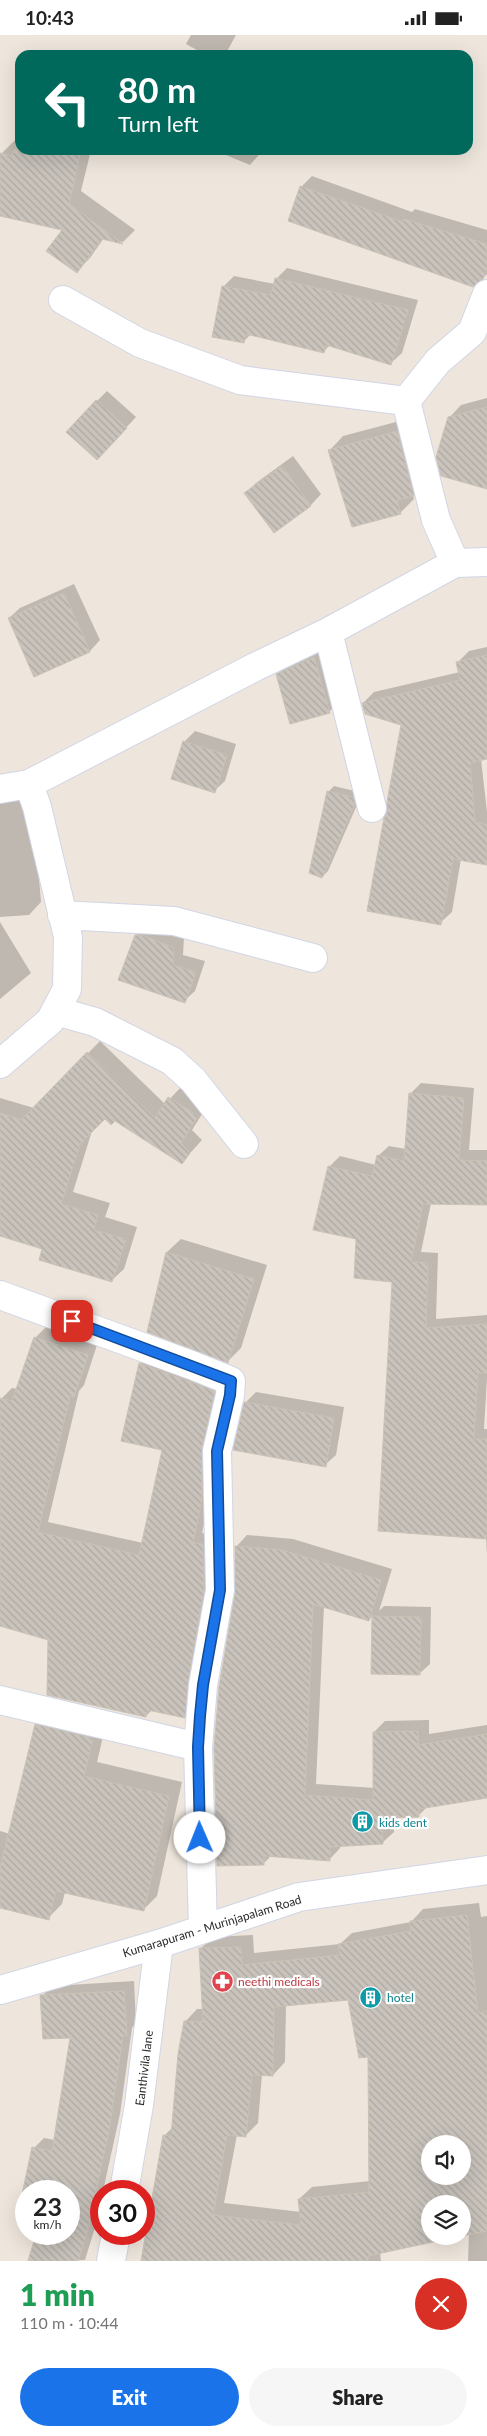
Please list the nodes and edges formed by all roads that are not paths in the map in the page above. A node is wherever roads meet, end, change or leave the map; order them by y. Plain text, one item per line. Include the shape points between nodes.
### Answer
1 (487, 294) edge
2 (63, 300) dead end
3 (406, 401) junction
4 (487, 562) edge
5 (455, 563) junction
6 (328, 633) junction
7 (29, 784) junction
8 (0, 789) edge
9 (372, 808) dead end
10 (62, 915) junction
11 (313, 958) dead end
12 (56, 1011) junction
13 (0, 1064) edge
14 (244, 1143) dead end
15 (0, 1295) edge
16 (0, 1699) edge
17 (198, 1747) junction
18 (487, 1870) edge
19 (202, 1929) junction
20 (160, 1944) junction
21 (0, 1990) edge
22 (126, 2180) edge
23 (114, 2245) edge
24 (111, 2261) edge

1 - 3 street via 472,332 438,361
2 - 3 street via 140,343 240,380
3 - 5 street via 436,520
4 - 5 street
5 - 6 street
6 - 7 street via 255,667
6 - 9 street
7 - 8 street
7 - 10 street
10 - 11 street via 174,921
10 - 12 street via 68,937 67,989
12 - 13 street via 50,1021
12 - 14 street via 95,1023 172,1061 193,1080
15 - 17 street via 231,1381 217,1451 220,1590 203,1685
16 - 17 street
17 - 19 street
18 - 19 street, Kumarapuram - Murinjapalam Road via 299,1897
19 - 20 street, Kumarapuram - Murinjapalam Road
20 - 21 street, Kumarapuram - Murinjapalam Road
20 - 22 street, Eanthivila lane
23 - 24 street

